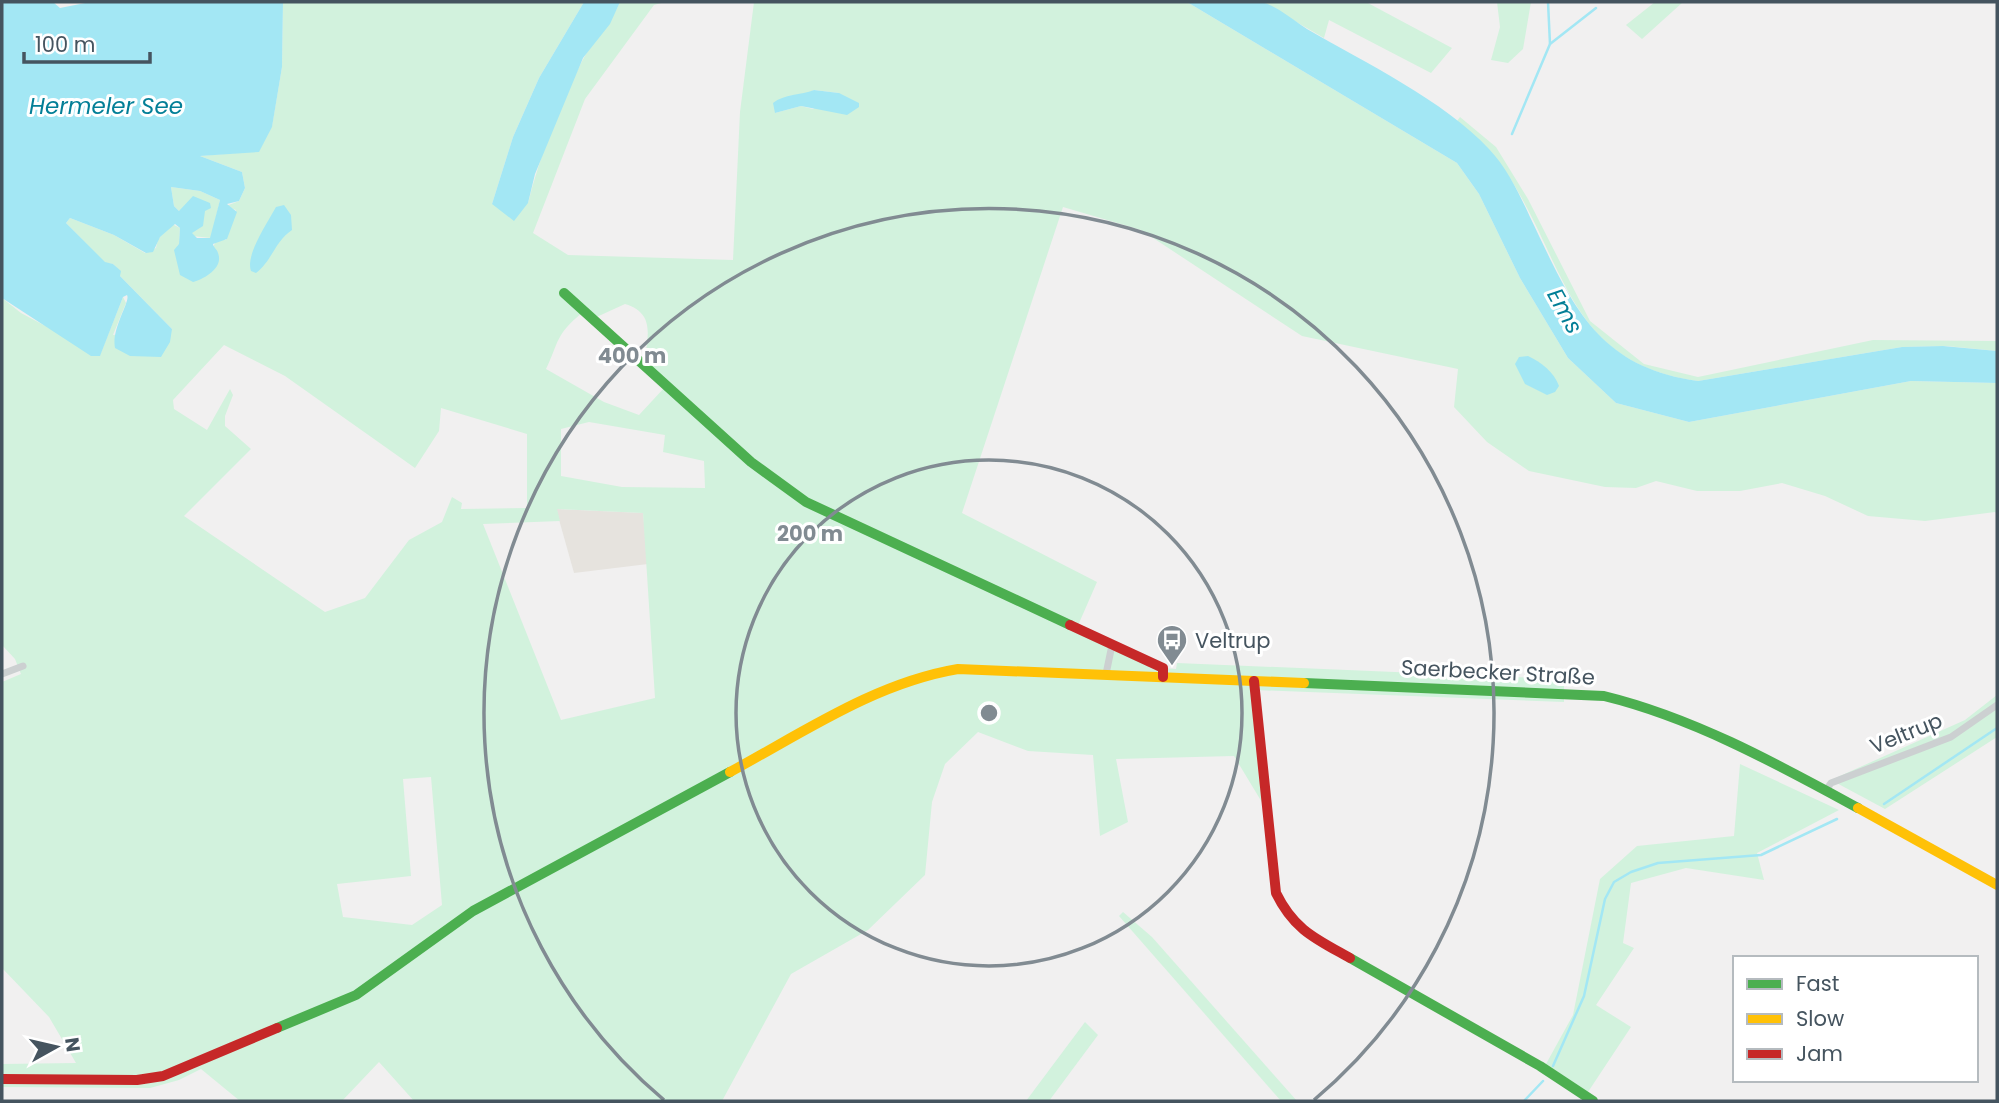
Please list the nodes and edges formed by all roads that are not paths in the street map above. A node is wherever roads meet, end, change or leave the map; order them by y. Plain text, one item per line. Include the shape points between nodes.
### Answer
1 (564, 293) dead end
2 (1112, 645) junction
3 (23, 666) dead end
4 (2, 674) edge
5 (1106, 674) junction
6 (1163, 677) junction
7 (1254, 681) junction
8 (1997, 705) edge
9 (1826, 790) junction
10 (1997, 885) edge
11 (2, 1079) edge
12 (1593, 1101) edge

1 - 2 main road via 751,462 806,502
2 - 5 street
2 - 6 main road via 1163,668
3 - 4 street
5 - 6 main road, Saerbecker Straße
5 - 11 main road, Saerbecker Straße via 970,668 898,683 473,911 342,1002 163,1076 137,1080
6 - 7 main road, Saerbecker Straße
7 - 9 main road, Saerbecker Straße via 1604,696 1699,727
7 - 12 main road via 1276,893 1287,916 1303,931
8 - 9 street, Veltrup via 1951,737 1831,783
9 - 10 main road, Saerbecker Straße

